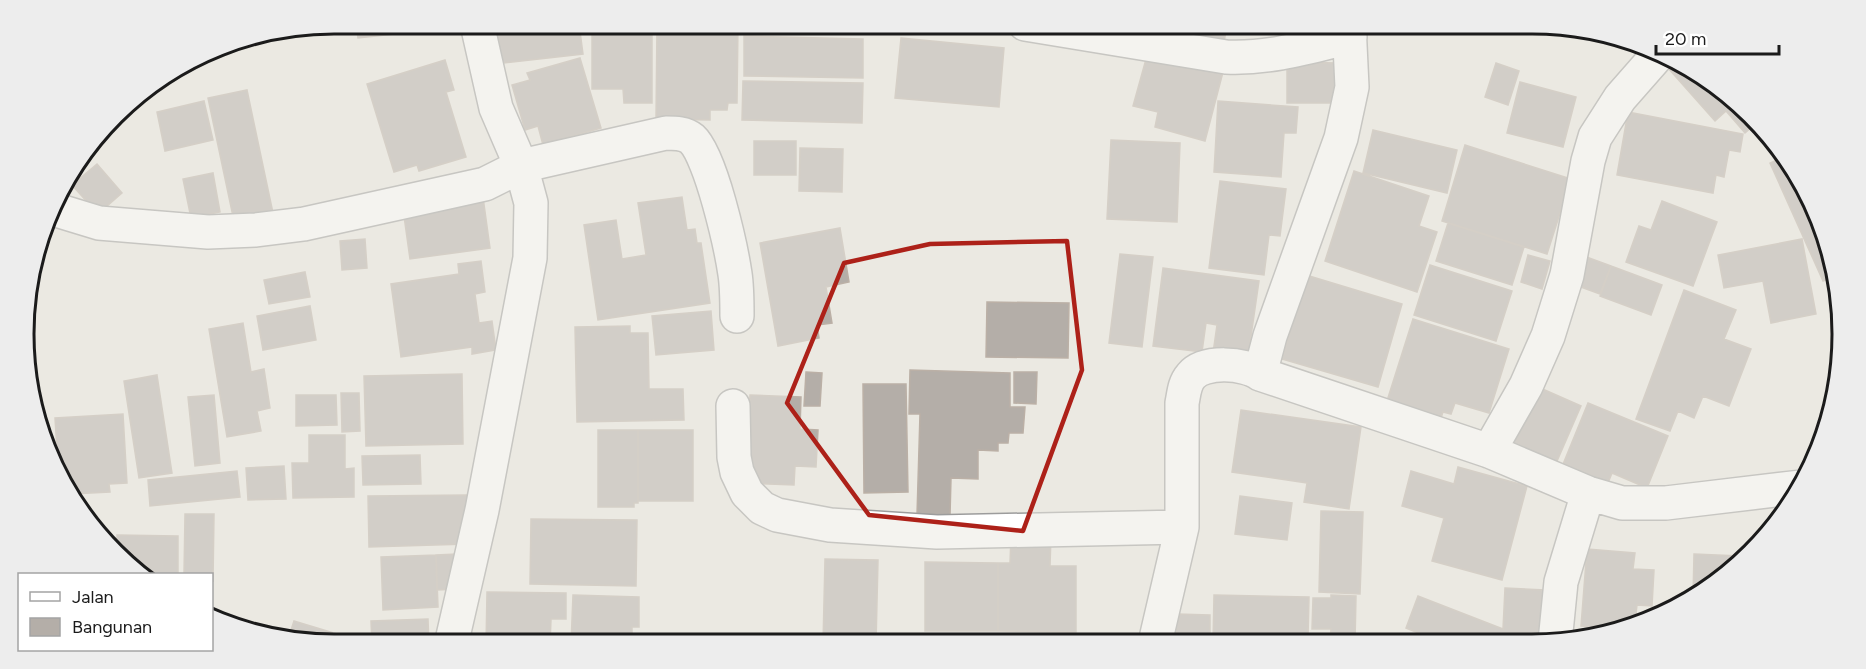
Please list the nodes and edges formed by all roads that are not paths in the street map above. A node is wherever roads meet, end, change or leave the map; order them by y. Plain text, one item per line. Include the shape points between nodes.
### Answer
1 (479, 34) edge
2 (1086, 34) edge
3 (1338, 34) edge
4 (1350, 34) edge
5 (1653, 60) edge
6 (521, 166) junction
7 (61, 212) edge
8 (737, 315) dead end
9 (1260, 374) junction
10 (733, 406) dead end
11 (1489, 451) junction
12 (1788, 488) edge
13 (1588, 493) junction
14 (1182, 527) junction
15 (454, 634) edge
16 (1157, 634) edge
17 (1556, 634) edge

1 - 6 street via 496,108
2 - 3 street via 1249,58 1273,55
4 - 9 street via 1352,87 1341,138
5 - 11 street via 1620,98 1595,137 1567,275 1548,336 1526,386
6 - 7 street via 485,184 304,225 256,230 208,232 99,223
6 - 8 street via 666,132 692,138 711,174 735,274
6 - 15 street via 531,203 530,258 482,510
9 - 11 street
9 - 14 street via 1232,365 1205,368 1190,377 1182,403
10 - 14 street via 737,472 747,493 762,508 777,515 830,525 937,532
11 - 13 street
12 - 13 street via 1666,503 1622,503
13 - 17 street via 1561,582
14 - 16 street

